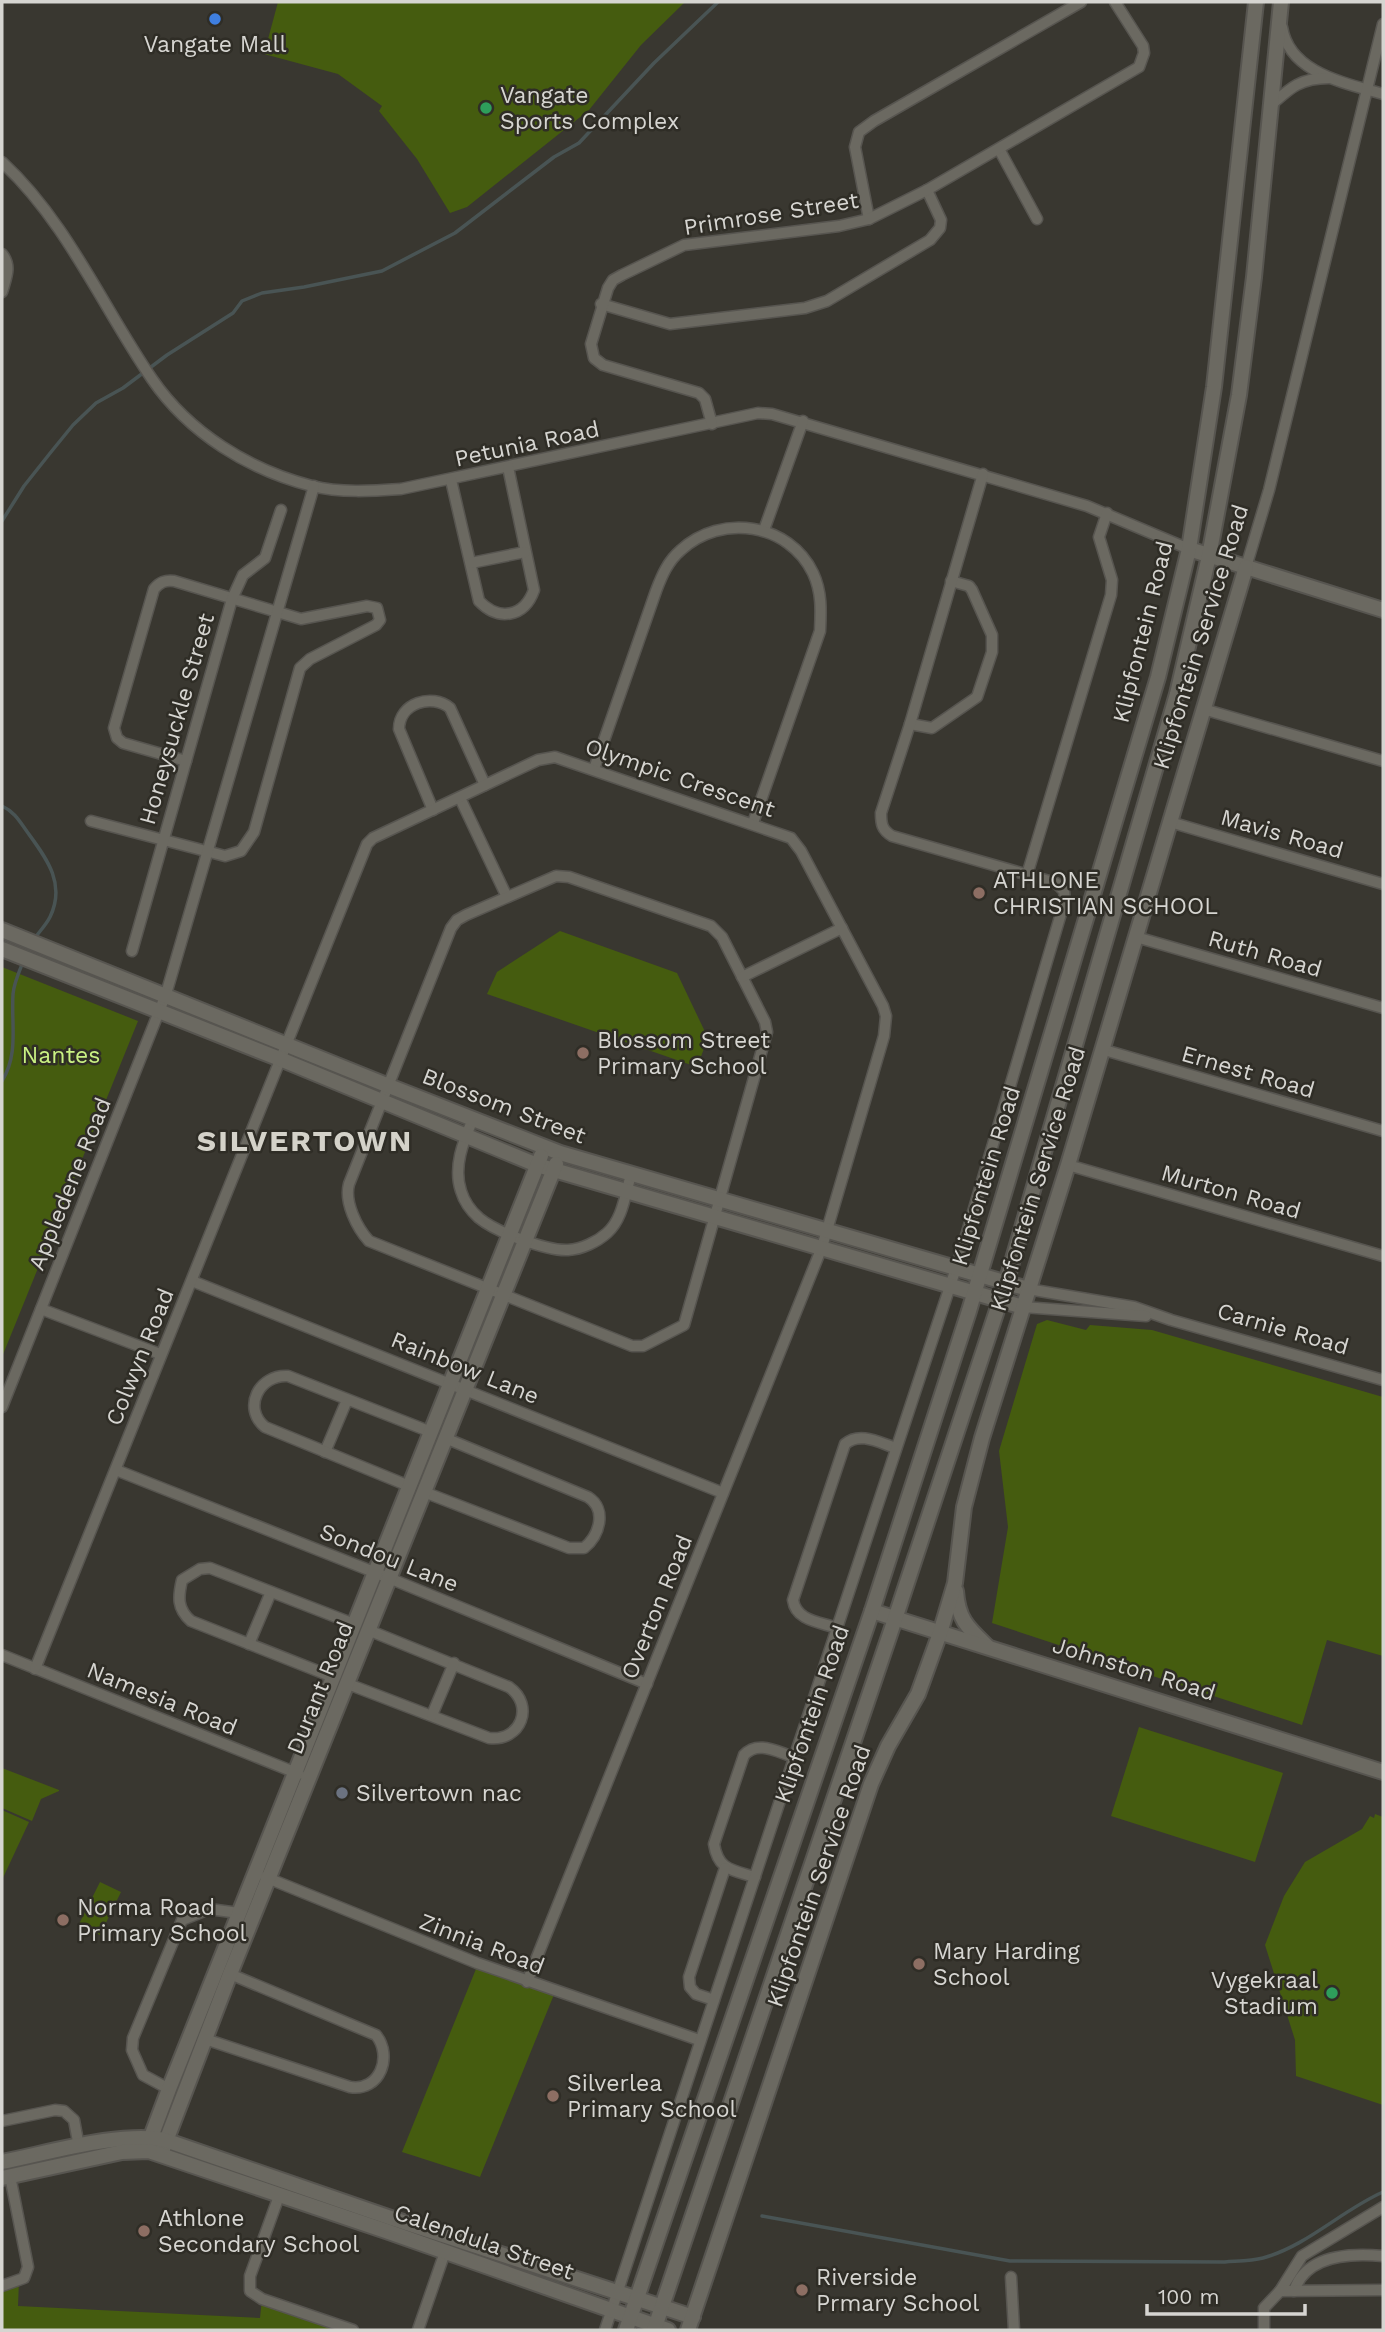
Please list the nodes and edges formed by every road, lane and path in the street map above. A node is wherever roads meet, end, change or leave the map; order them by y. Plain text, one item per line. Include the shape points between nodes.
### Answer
1 (1081, 2) edge
2 (1115, 2) edge
3 (1256, 2) edge
4 (1280, 7) edge
5 (1383, 24) edge
6 (1333, 78) junction
7 (1367, 89) junction
8 (1383, 94) edge
9 (1270, 106) junction
10 (999, 149) junction
11 (2, 162) edge
12 (927, 190) junction
13 (869, 219) junction
14 (1037, 219) dead end
15 (2, 254) edge
16 (2, 292) edge
17 (601, 304) junction
18 (803, 421) junction
19 (712, 424) junction
20 (508, 467) junction
21 (983, 474) junction
22 (451, 480) junction
23 (314, 486) junction
24 (281, 510) dead end
25 (1107, 513) junction
26 (764, 530) junction
27 (1189, 549) junction
28 (525, 552) junction
29 (1209, 556) junction
30 (471, 563) junction
31 (1246, 567) junction
32 (951, 581) junction
33 (232, 598) junction
34 (1383, 610) edge
35 (276, 611) junction
36 (1203, 709) junction
37 (910, 724) junction
38 (186, 761) junction
39 (1383, 761) edge
40 (594, 769) junction
41 (485, 785) junction
42 (460, 798) junction
43 (433, 810) junction
44 (91, 821) dead end
45 (1170, 822) junction
46 (753, 824) junction
47 (163, 840) junction
48 (206, 852) junction
49 (1027, 875) junction
50 (1383, 884) edge
51 (507, 897) junction
52 (842, 928) junction
53 (2, 930) edge
54 (1136, 937) junction
55 (132, 951) dead end
56 (7, 952) edge
57 (742, 977) junction
58 (166, 994) junction
59 (1383, 1008) edge
60 (160, 1011) junction
61 (286, 1044) junction
62 (1101, 1049) junction
63 (280, 1059) junction
64 (388, 1086) junction
65 (382, 1102) junction
66 (473, 1119) junction
67 (1383, 1131) edge
68 (466, 1137) junction
69 (544, 1147) junction
70 (560, 1153) junction
71 (537, 1165) junction
72 (1068, 1165) junction
73 (554, 1170) junction
74 (631, 1175) junction
75 (626, 1192) junction
76 (720, 1199) junction
77 (716, 1216) junction
78 (827, 1230) junction
79 (510, 1234) junction
80 (524, 1240) junction
81 (822, 1247) junction
82 (1383, 1256) edge
83 (955, 1268) junction
84 (981, 1275) junction
85 (192, 1281) junction
86 (1006, 1283) junction
87 (950, 1284) junction
88 (489, 1288) junction
89 (1028, 1289) junction
90 (976, 1292) junction
91 (503, 1294) junction
92 (1000, 1300) junction
93 (1023, 1307) junction
94 (41, 1309) junction
95 (1171, 1320) junction
96 (160, 1354) junction
97 (1383, 1380) edge
98 (458, 1386) junction
99 (347, 1400) junction
100 (2, 1407) edge
101 (431, 1433) junction
102 (445, 1438) junction
103 (896, 1448) junction
104 (326, 1452) junction
105 (116, 1470) junction
106 (409, 1486) junction
107 (424, 1492) junction
108 (723, 1493) junction
109 (382, 1575) junction
110 (955, 1583) junction
111 (271, 1592) junction
112 (872, 1611) junction
113 (895, 1619) junction
114 (361, 1627) junction
115 (837, 1628) junction
116 (940, 1633) junction
117 (249, 1644) junction
118 (991, 1650) junction
119 (2, 1655) edge
120 (454, 1663) junction
121 (35, 1669) junction
122 (333, 1677) junction
123 (348, 1684) junction
124 (648, 1684) junction
125 (432, 1715) junction
126 (794, 1757) junction
127 (295, 1772) junction
128 (1383, 1772) edge
129 (309, 1777) junction
130 (724, 1868) junction
131 (255, 1872) junction
132 (755, 1877) junction
133 (269, 1879) junction
134 (239, 1913) junction
135 (230, 1974) junction
136 (527, 1982) junction
137 (204, 2000) junction
138 (714, 2000) junction
139 (218, 2007) junction
140 (205, 2039) junction
141 (699, 2040) junction
142 (169, 2089) junction
143 (2, 2121) edge
144 (157, 2146) junction
145 (79, 2147) junction
146 (2, 2162) edge
147 (6, 2177) edge
148 (279, 2196) junction
149 (1383, 2207) edge
150 (389, 2225) junction
151 (445, 2252) junction
152 (1383, 2256) edge
153 (1011, 2277) dead end
154 (2, 2286) edge
155 (1383, 2290) edge
156 (1280, 2291) junction
157 (1294, 2291) junction
158 (617, 2293) junction
159 (636, 2299) junction
160 (662, 2307) junction
161 (611, 2312) junction
162 (690, 2323) edge
163 (628, 2324) edge
164 (659, 2329) edge
165 (353, 2330) edge
166 (418, 2330) edge
167 (605, 2330) edge
168 (1014, 2330) edge
169 (1264, 2330) edge

1 - 13 street via 859,132 855,147
2 - 10 street, Primrose Street via 1143,46 1139,68
3 - 27 street, Klipfontein Road via 1216,374
4 - 6 street via 1285,42 1296,58
4 - 9 street, Klipfontein Road
5 - 7 street, Klipfontein Service Road
6 - 7 street
6 - 9 street via 1297,83
7 - 8 street
7 - 31 street, Klipfontein Service Road
9 - 29 street, Klipfontein Road via 1239,395
10 - 12 street, Primrose Street
10 - 14 street
11 - 23 street, Petunia Road via 58,227 153,381 193,424 227,450 278,475
12 - 13 street, Primrose Street
12 - 17 street via 941,220 937,234 818,305 670,324
13 - 17 street, Primrose Street via 684,245 613,280
15 - 16 street via 8,270
17 - 19 street, Primrose Street via 591,344 594,358 603,365 699,393
18 - 19 street, Petunia Road via 758,413
18 - 21 street, Petunia Road
18 - 26 street
19 - 20 street, Petunia Road
20 - 22 street, Petunia Road
20 - 28 street
21 - 25 street, Petunia Road
21 - 32 street
22 - 23 street, Petunia Road via 374,491
22 - 30 street
23 - 35 street, Appledene Road
24 - 33 street, Honeysuckle Street via 265,558 243,575
25 - 27 street, Petunia Road
25 - 49 street via 1099,537 1112,580 1111,595
26 - 40 street via 731,527 708,533 681,549 667,566
26 - 46 street via 803,557 813,572 821,607 820,631
27 - 29 street
27 - 84 street, Klipfontein Road via 1158,677
28 - 30 street
28 - 30 street via 534,590 530,601 511,613 489,611 479,601
29 - 31 street
29 - 86 street, Klipfontein Road via 1177,694
31 - 34 street
31 - 36 street, Klipfontein Service Road
32 - 37 street
32 - 37 street via 972,590 992,635 992,652 981,689 972,702 932,728
33 - 35 street
33 - 38 street, Honeysuckle Street
33 - 38 street via 167,580 154,589 114,728 123,743
35 - 48 street, Appledene Road
35 - 48 street via 307,619 367,606 377,608 380,620 300,668 248,844 233,855
36 - 39 street
36 - 45 street, Klipfontein Service Road
37 - 49 street via 881,813 884,832
38 - 47 street, Honeysuckle Street
40 - 41 street, Olympic Crescent via 547,757
40 - 46 street, Olympic Crescent
41 - 42 street, Olympic Crescent
41 - 43 street via 450,708 427,700 403,712 399,729
42 - 43 street, Olympic Crescent
42 - 51 street
43 - 61 street, Olympic Crescent via 367,844
44 - 47 street
45 - 50 street, Mavis Road
45 - 54 street, Klipfontein Service Road
46 - 52 street, Olympic Crescent via 795,843
47 - 48 street
47 - 55 street, Honeysuckle Street
48 - 58 street, Appledene Road
49 - 83 street via 1061,886 1065,900
51 - 57 street via 556,876 569,877 711,926 722,937
51 - 64 street via 466,915 451,928
52 - 57 street
52 - 78 street, Olympic Crescent via 883,1006 886,1026
53 - 58 street, Blossom Street
54 - 59 street, Ruth Road
54 - 62 street, Klipfontein Service Road
56 - 60 street, Blossom Street
57 - 76 street via 767,1032
58 - 60 street, Appledene Road
58 - 61 street, Blossom Street
60 - 63 street, Blossom Street
60 - 94 street, Appledene Road
61 - 63 street, Colwyn Road
61 - 64 street, Blossom Street
62 - 67 street, Ernest Road
62 - 72 street, Klipfontein Service Road
63 - 65 street, Blossom Street
63 - 85 street, Colwyn Road
64 - 65 street
64 - 66 street, Blossom Street
65 - 68 street, Blossom Street
65 - 88 street via 347,1192 363,1234 376,1244
66 - 68 street
66 - 69 street, Blossom Street
68 - 71 street, Blossom Street
68 - 79 street via 458,1162 460,1190 477,1216
69 - 70 street, Blossom Street
69 - 71 street, Durant Road
70 - 73 street, Durant Road
70 - 74 street, Blossom Street
71 - 73 street, Blossom Street
71 - 79 street, Durant Road
72 - 82 street, Murton Road
72 - 89 street, Klipfontein Service Road
73 - 75 street, Blossom Street
73 - 80 street, Durant Road
74 - 75 street
74 - 76 street, Blossom Street
75 - 77 street, Blossom Street
75 - 80 street via 617,1221 596,1241 553,1250
76 - 77 street
76 - 78 street, Blossom Street
77 - 81 street, Blossom Street
77 - 91 street via 684,1325 643,1346 632,1346
78 - 81 street, Olympic Crescent
78 - 83 street, Blossom Street
79 - 80 street
79 - 88 street, Durant Road
80 - 91 street, Durant Road
81 - 87 street, Blossom Street
81 - 108 street, Overton Road
83 - 84 street, Blossom Street
83 - 87 street
84 - 86 street, Blossom Street
84 - 90 street, Klipfontein Road
85 - 96 street, Colwyn Road
85 - 98 street, Rainbow Lane
86 - 89 street, Carnie Road
86 - 92 street, Klipfontein Road
87 - 90 street, Blossom Street
87 - 103 street
88 - 91 street
88 - 98 street, Durant Road
89 - 93 street, Klipfontein Service Road
89 - 95 street, Carnie Road via 1134,1307
90 - 92 street, Blossom Street
90 - 112 street, Klipfontein Road
91 - 98 street, Durant Road
92 - 93 street, Carnie Road
92 - 113 street, Klipfontein Road
93 - 95 street, Carnie Road
93 - 110 street, Klipfontein Service Road via 964,1507
94 - 96 street
94 - 100 street, Appledene Road
95 - 97 street, Carnie Road
96 - 105 street, Colwyn Road
98 - 101 street, Durant Road
98 - 102 street, Durant Road
98 - 108 street, Rainbow Lane
99 - 101 street
99 - 104 street
99 - 104 street via 280,1376 261,1386 254,1403 258,1421 265,1427
101 - 106 street, Durant Road
102 - 107 street, Durant Road
102 - 107 street via 595,1501 600,1518 594,1536 584,1548 569,1548
103 - 115 street
103 - 115 street via 860,1437 845,1444 793,1600 794,1610 803,1617
104 - 106 street
105 - 109 street, Sondou Lane
105 - 121 street, Colwyn Road
106 - 109 street, Durant Road
107 - 109 street, Durant Road
108 - 124 street, Overton Road
109 - 114 street, Durant Road
109 - 124 street, Sondou Lane
110 - 116 street, Klipfontein Service Road
110 - 118 street via 960,1617
111 - 114 street
111 - 117 street
111 - 117 street via 210,1568 182,1580 178,1595 184,1615
112 - 113 street, Johnston Road
112 - 159 street, Klipfontein Road
113 - 116 street, Johnston Road
113 - 160 street, Klipfontein Road
114 - 120 street
114 - 122 street, Durant Road
114 - 123 street, Durant Road
115 - 126 street
116 - 118 street, Johnston Road
116 - 162 street, Klipfontein Service Road via 918,1694 871,1784
117 - 122 street
118 - 128 street, Johnston Road
119 - 121 street, Namesia Road
120 - 125 street
120 - 125 street via 517,1693 523,1705 517,1729 507,1738 489,1738
121 - 127 street, Namesia Road
122 - 127 street, Durant Road
123 - 125 street
123 - 129 street, Durant Road
124 - 136 street, Overton Road
126 - 130 street via 761,1746 744,1755 714,1844
126 - 132 street
127 - 129 street, Namesia Road
127 - 131 street, Durant Road
129 - 133 street, Durant Road
130 - 132 street
130 - 138 street via 689,1977 696,1994
131 - 133 street, Zinnia Road
131 - 134 street, Durant Road
132 - 138 street
133 - 135 street, Durant Road
133 - 136 street, Zinnia Road
134 - 137 street, Durant Road
134 - 142 street via 209,1909 182,1920 133,2038 133,2053 145,2078
135 - 139 street, Durant Road
135 - 140 street via 376,2035 384,2049 383,2066 376,2080 359,2089
136 - 141 street, Zinnia Road
137 - 139 street
137 - 142 street, Durant Road
138 - 141 street
139 - 140 street, Durant Road
140 - 144 street, Durant Road
141 - 158 street
142 - 144 street, Durant Road
143 - 145 street via 64,2111 74,2120
144 - 145 street, Calendula Street via 123,2138
144 - 147 street, Calendula Street
144 - 148 street, Calendula Street
144 - 150 street, Calendula Street
145 - 146 street, Calendula Street
147 - 154 street via 29,2267 24,2278
148 - 150 street, Calendula Street
148 - 165 street via 250,2276 250,2291
149 - 156 street via 1302,2256
150 - 151 street, Calendula Street
150 - 158 street, Calendula Street
151 - 161 street, Calendula Street
151 - 166 street
152 - 157 street via 1329,2258 1301,2276
153 - 168 street
155 - 157 street
156 - 157 street
156 - 169 street via 1264,2308
158 - 159 street, Calendula Street
158 - 161 street
159 - 160 street, Calendula Street
159 - 163 street, Klipfontein Road
160 - 162 street, Calendula Street
160 - 164 street, Klipfontein Road
161 - 163 street, Calendula Street
161 - 167 street
163 - 164 street, Calendula Street

